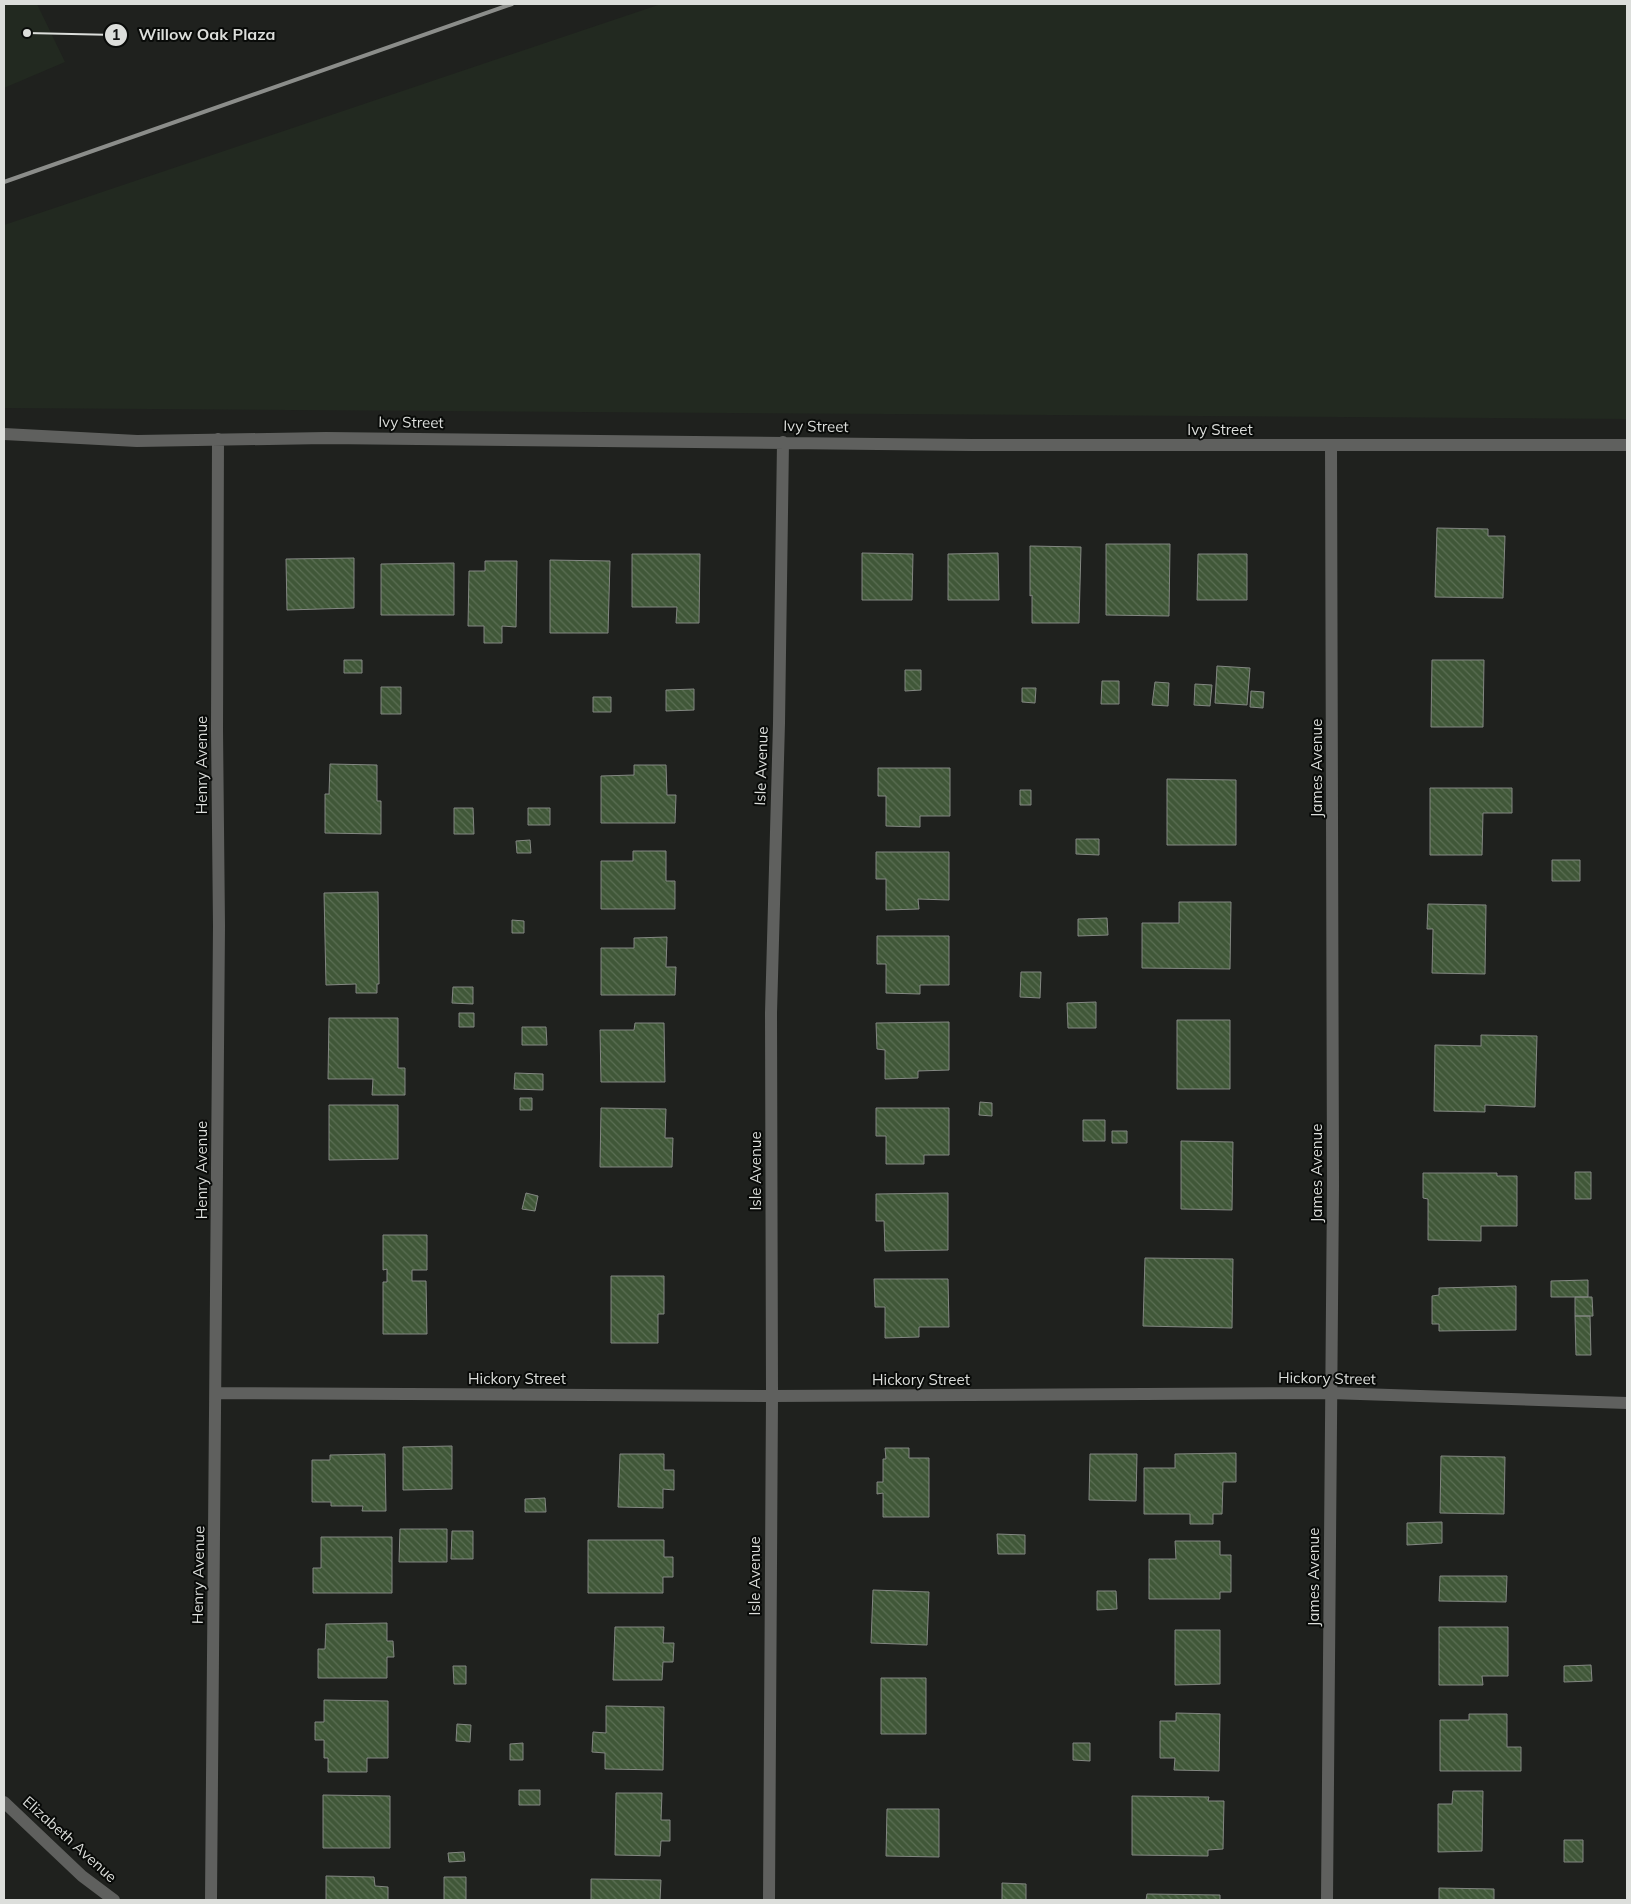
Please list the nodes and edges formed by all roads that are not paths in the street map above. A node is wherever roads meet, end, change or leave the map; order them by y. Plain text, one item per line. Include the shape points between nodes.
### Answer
1 (4, 434) edge
2 (218, 440) junction
3 (783, 442) junction
4 (1331, 445) junction
5 (1627, 445) edge
6 (216, 1393) junction
7 (1330, 1393) junction
8 (772, 1396) junction
9 (1627, 1403) edge
10 (4, 1802) edge
11 (114, 1900) edge
12 (211, 1900) edge
13 (768, 1900) edge
14 (1327, 1900) edge

1 - 2 street, Ivy Street via 137,441
2 - 3 street, Ivy Street
2 - 6 street, Henry Avenue
3 - 4 street, Ivy Street via 972,446
3 - 8 street, Isle Avenue via 771,1013
4 - 5 street, Ivy Street
4 - 7 street, James Avenue via 1333,1186
6 - 8 street, Hickory Street
6 - 12 street, Henry Avenue
7 - 8 street, Hickory Street
7 - 9 street, Hickory Street
7 - 14 street, James Avenue
8 - 13 street, Isle Avenue
10 - 11 street, Elizabeth Avenue via 82,1876

